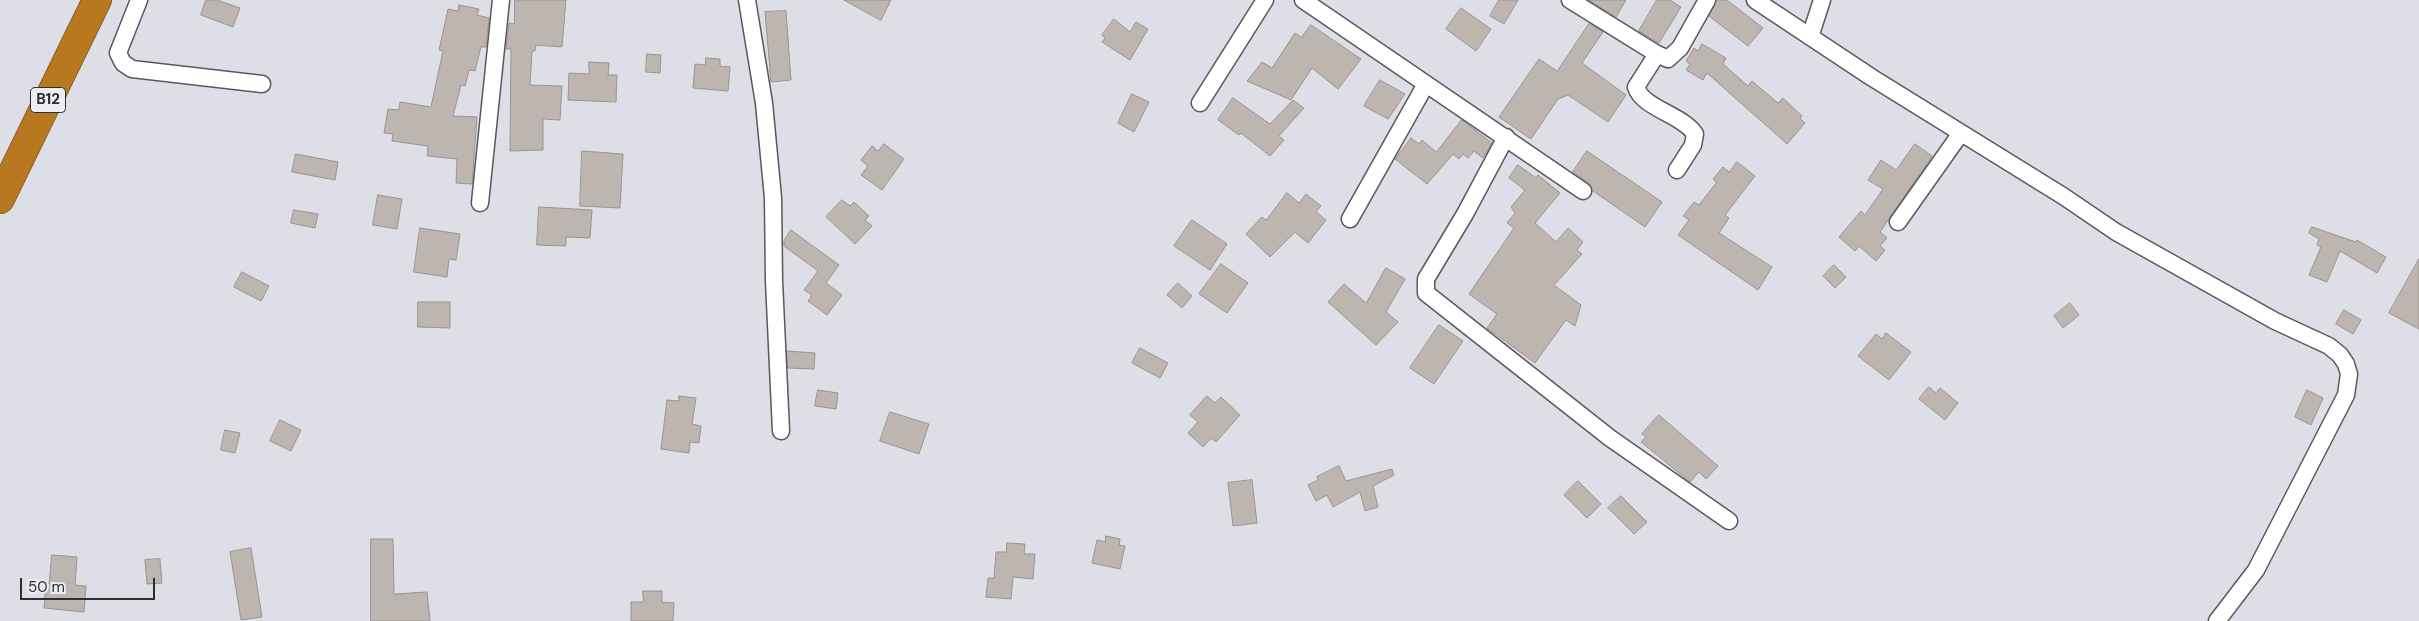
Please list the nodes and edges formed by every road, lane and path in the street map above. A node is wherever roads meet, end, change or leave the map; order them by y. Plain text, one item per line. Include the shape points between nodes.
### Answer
1 (97, 0) edge
2 (139, 0) edge
3 (501, 0) edge
4 (747, 0) edge
5 (1265, 0) edge
6 (1303, 0) edge
7 (1570, 0) edge
8 (1707, 0) edge
9 (1755, 0) edge
10 (1822, 0) edge
11 (1810, 37) junction
12 (1657, 54) junction
13 (262, 84) dead end
14 (1426, 84) junction
15 (1200, 103) dead end
16 (1961, 133) junction
17 (1506, 137) junction
18 (1678, 170) dead end
19 (1583, 191) dead end
20 (0, 199) edge
21 (480, 203) dead end
22 (1350, 219) dead end
23 (1898, 222) dead end
24 (781, 430) dead end
25 (1729, 521) dead end
26 (2217, 621) edge

1 - 20 highway, B12
2 - 13 street via 118,53 132,69
3 - 21 street
4 - 24 street via 764,103 773,198
5 - 15 street
6 - 14 street
7 - 12 street
8 - 12 street via 1674,55 1666,59
9 - 11 street
10 - 11 street
11 - 16 street
12 - 18 street via 1636,87 1642,97 1686,124 1695,134 1693,145
14 - 17 street
14 - 22 street
16 - 23 street
16 - 26 street via 2116,232 2275,321 2329,346 2346,364 2349,381 2342,404 2256,570
17 - 19 street
17 - 25 street via 1426,279 1426,294 1610,438

